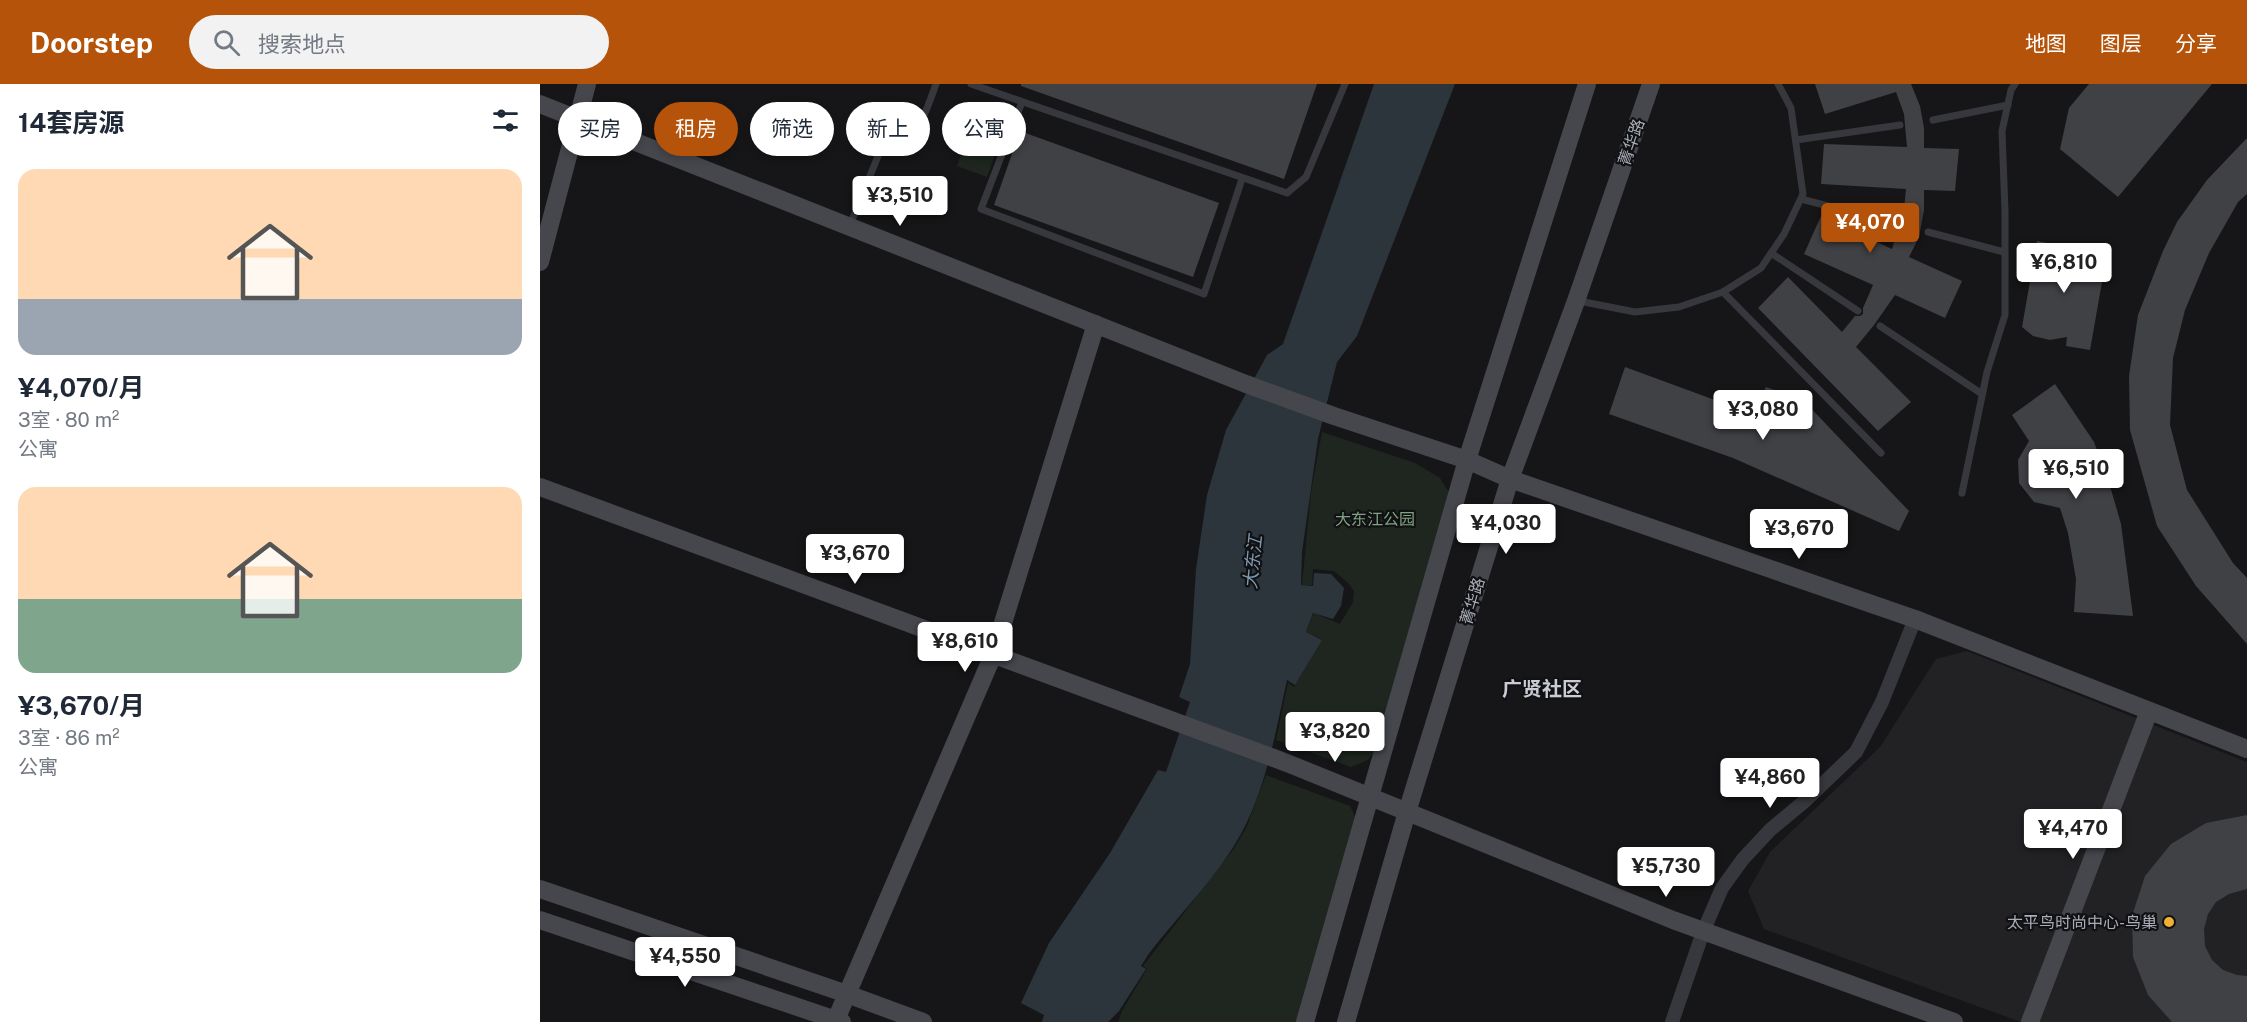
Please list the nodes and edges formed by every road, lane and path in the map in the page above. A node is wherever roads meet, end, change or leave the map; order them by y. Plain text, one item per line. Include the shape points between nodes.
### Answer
1 (587, 84) edge
2 (936, 84) edge
3 (971, 84) edge
4 (1345, 84) edge
5 (1587, 84) edge
6 (1651, 84) edge
7 (1778, 84) edge
8 (2015, 84) edge
9 (582, 102) edge
10 (1022, 102) edge
11 (1026, 103) edge
12 (540, 104) edge
13 (2008, 105) junction
14 (558, 111) edge
15 (1933, 120) dead end
16 (1900, 125) dead end
17 (1796, 140) junction
18 (642, 144) edge
19 (568, 156) edge
20 (1001, 156) edge
21 (1242, 179) junction
22 (1801, 199) junction
23 (1894, 223) dead end
24 (849, 226) junction
25 (1928, 232) dead end
26 (2004, 252) junction
27 (1771, 253) junction
28 (540, 262) edge
29 (1723, 292) junction
30 (1576, 301) junction
31 (1858, 310) dead end
32 (1096, 324) junction
33 (1880, 326) dead end
34 (1982, 394) junction
35 (1881, 453) dead end
36 (1467, 460) junction
37 (1510, 479) junction
38 (540, 487) edge
39 (1962, 493) dead end
40 (1915, 619) junction
41 (993, 655) junction
42 (2149, 711) junction
43 (2247, 749) edge
44 (1370, 796) junction
45 (1407, 812) junction
46 (540, 889) edge
47 (540, 920) edge
48 (1703, 932) junction
49 (847, 994) junction
50 (838, 1021) edge
51 (923, 1022) edge
52 (1305, 1022) edge
53 (1346, 1022) edge
54 (1672, 1022) edge
55 (1954, 1022) edge
56 (2030, 1022) edge

1 - 9 street
2 - 24 lane via 916,131 885,139
3 - 10 lane
4 - 21 lane via 1306,177 1287,194
5 - 36 street
6 - 30 street, 菁华路
7 - 17 lane via 1791,108
8 - 13 lane
11 - 21 lane
12 - 14 street
13 - 15 lane
13 - 26 lane via 2002,131
16 - 17 lane
17 - 22 lane
18 - 24 street
19 - 28 street
20 - 21 lane via 981,209 1204,294
22 - 23 lane
22 - 27 lane
24 - 32 street
25 - 26 lane
26 - 34 lane via 2005,315
27 - 29 lane via 1761,268
27 - 31 lane
29 - 30 lane via 1679,307 1635,312
29 - 35 lane
30 - 37 street, 菁华路
32 - 36 street via 1246,384
32 - 41 street
33 - 34 lane
34 - 39 lane
36 - 37 street
36 - 44 street
37 - 40 street
37 - 45 street, 菁华路
38 - 41 street
40 - 42 street
40 - 48 street via 1882,702 1856,752 1743,858 1722,888
41 - 44 street
41 - 49 street
42 - 43 street
42 - 56 street
44 - 45 street
44 - 52 street
45 - 48 street
45 - 53 street, 菁华路
46 - 49 street
47 - 50 street
48 - 54 street
48 - 55 street
49 - 50 street
49 - 51 street

